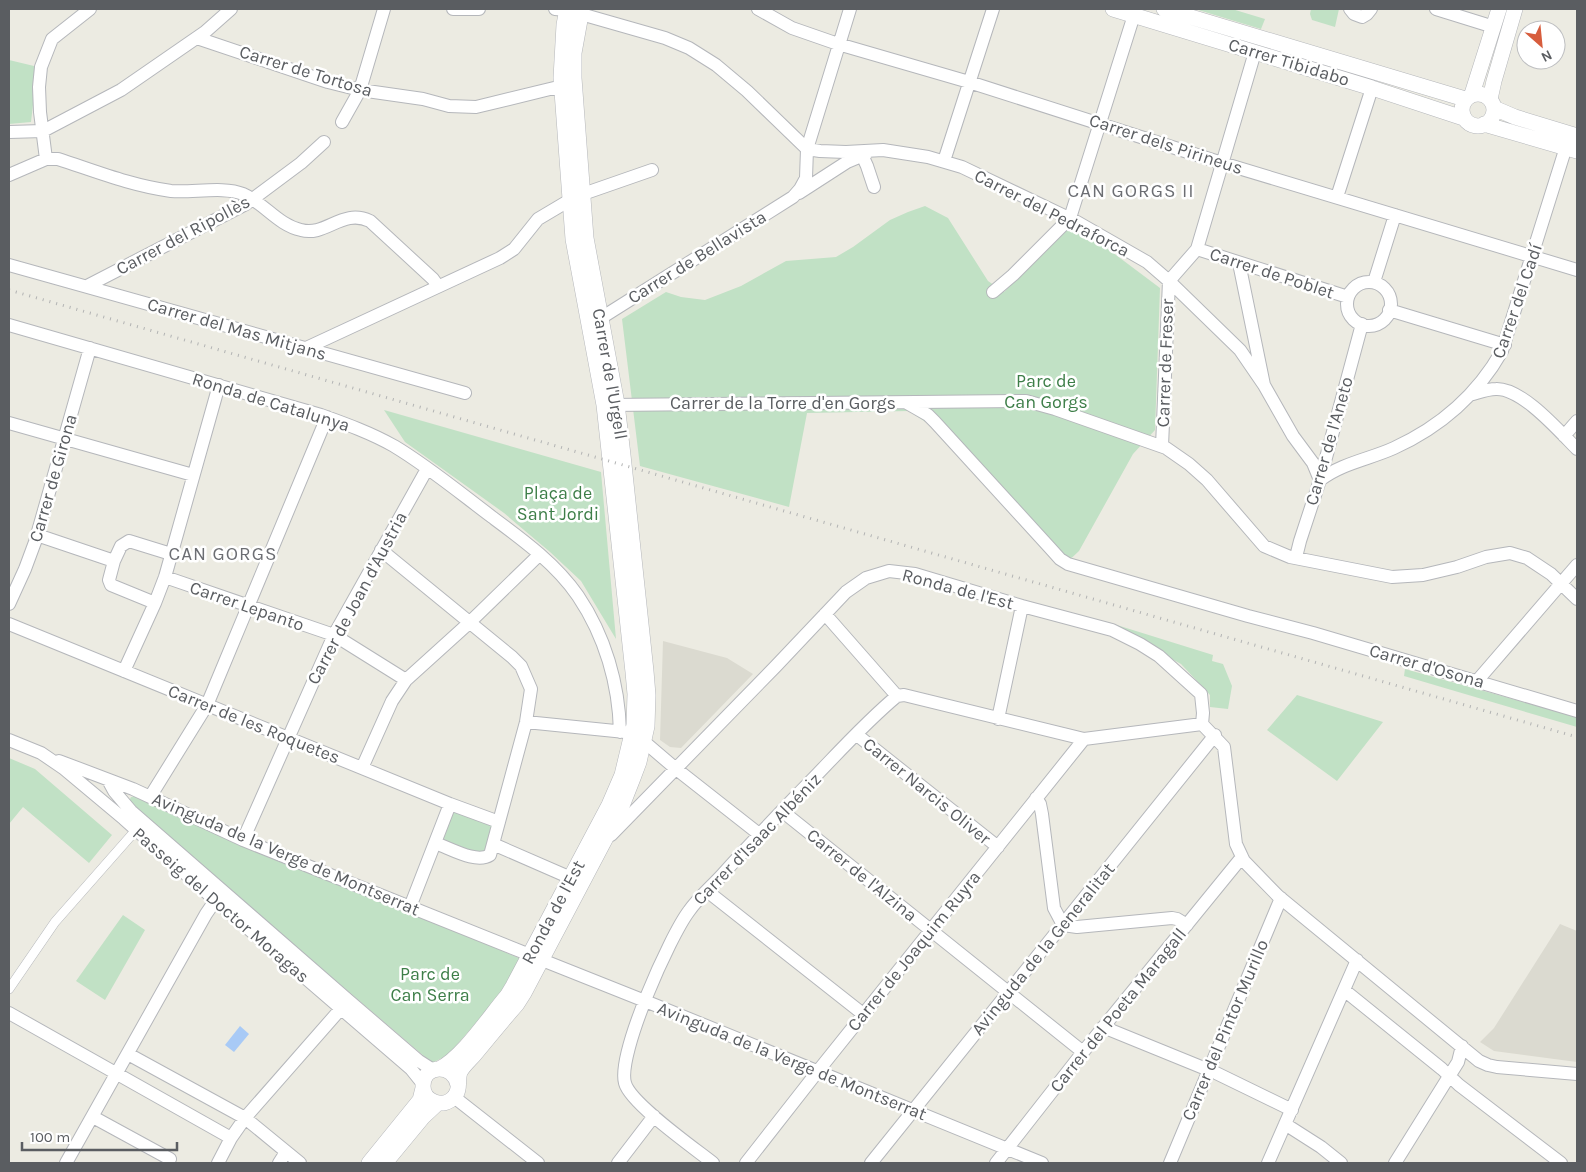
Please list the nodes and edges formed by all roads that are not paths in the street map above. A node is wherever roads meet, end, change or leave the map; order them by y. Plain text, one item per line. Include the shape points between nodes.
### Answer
1 (90, 9) edge
2 (232, 9) edge
3 (384, 9) edge
4 (453, 9) edge
5 (479, 9) edge
6 (758, 9) edge
7 (850, 9) edge
8 (993, 9) edge
9 (1113, 9) edge
10 (1164, 9) edge
11 (1350, 9) edge
12 (1371, 9) edge
13 (1436, 9) edge
14 (1499, 9) edge
15 (1515, 9) edge
16 (570, 10) edge
17 (1135, 12) edge
18 (1494, 27) junction
19 (197, 38) junction
20 (838, 44) junction
21 (1255, 52) junction
22 (970, 82) junction
23 (1372, 88) junction
24 (360, 90) junction
25 (562, 90) junction
26 (1469, 97) junction
27 (1492, 103) junction
28 (1463, 118) junction
29 (342, 122) dead end
30 (1100, 123) junction
31 (1484, 124) junction
32 (43, 131) junction
33 (9, 132) edge
34 (1577, 136) edge
35 (324, 142) dead end
36 (807, 149) junction
37 (1572, 149) edge
38 (878, 150) junction
39 (862, 155) junction
40 (46, 158) junction
41 (944, 161) junction
42 (1222, 163) junction
43 (652, 170) dead end
44 (10, 172) edge
45 (874, 187) dead end
46 (577, 197) junction
47 (793, 197) junction
48 (1337, 197) junction
49 (252, 199) junction
50 (1396, 214) junction
51 (1070, 218) junction
52 (1197, 249) junction
53 (1532, 257) junction
54 (1239, 263) junction
55 (9, 264) edge
56 (1577, 270) edge
57 (1169, 281) junction
58 (1374, 282) junction
59 (87, 286) junction
60 (438, 286) junction
61 (993, 292) dead end
62 (1348, 297) junction
63 (1389, 310) junction
64 (601, 318) junction
65 (1362, 324) junction
66 (9, 325) edge
67 (1504, 344) junction
68 (90, 348) junction
69 (304, 348) junction
70 (219, 385) junction
71 (1264, 385) junction
72 (465, 393) dead end
73 (1473, 394) junction
74 (954, 401) junction
75 (905, 402) junction
76 (610, 405) junction
77 (327, 417) junction
78 (1577, 420) edge
79 (9, 423) edge
80 (940, 427) junction
81 (1564, 436) junction
82 (64, 439) junction
83 (1162, 446) junction
84 (1577, 449) edge
85 (427, 469) junction
86 (194, 475) junction
87 (1320, 480) junction
88 (37, 535) junction
89 (381, 550) junction
90 (171, 554) junction
91 (539, 555) junction
92 (1296, 557) junction
93 (114, 561) junction
94 (1577, 565) edge
95 (165, 578) junction
96 (1561, 584) junction
97 (1577, 598) edge
98 (155, 603) junction
99 (9, 604) edge
100 (248, 606) junction
101 (1022, 606) junction
102 (825, 614) junction
103 (469, 623) junction
104 (1276, 623) joint
105 (9, 624) edge
106 (334, 635) junction
107 (124, 671) junction
108 (406, 680) junction
109 (1477, 681) junction
110 (896, 696) junction
111 (207, 705) junction
112 (1577, 711) edge
113 (998, 719) junction
114 (526, 722) junction
115 (1202, 724) junction
116 (857, 735) junction
117 (1215, 735) junction
118 (633, 736) junction
119 (288, 738) junction
120 (1084, 739) junction
121 (9, 740) edge
122 (41, 753) junction
123 (362, 768) junction
124 (675, 768) junction
125 (108, 780) junction
126 (133, 790) junction
127 (150, 797) junction
128 (1036, 798) junction
129 (125, 804) junction
130 (450, 804) junction
131 (782, 811) junction
132 (499, 822) junction
133 (136, 830) junction
134 (759, 834) junction
135 (243, 840) junction
136 (604, 842) junction
137 (436, 843) junction
138 (493, 844) junction
139 (998, 847) junction
140 (1242, 857) junction
141 (571, 878) junction
142 (706, 891) junction
143 (219, 896) junction
144 (1281, 898) junction
145 (410, 907) junction
146 (1063, 925) junction
147 (1187, 925) junction
148 (930, 930) junction
149 (536, 958) junction
150 (1357, 960) junction
151 (9, 989) edge
152 (1344, 990) junction
153 (1009, 992) junction
154 (645, 1000) junction
155 (344, 1004) junction
156 (9, 1013) edge
157 (863, 1014) junction
158 (1103, 1027) junction
159 (1462, 1046) junction
160 (1083, 1052) junction
161 (128, 1054) junction
162 (436, 1070) junction
163 (1208, 1070) junction
164 (818, 1071) junction
165 (117, 1074) junction
166 (1577, 1074) edge
167 (1449, 1076) junction
168 (423, 1086) junction
169 (456, 1091) junction
170 (438, 1103) junction
171 (914, 1110) junction
172 (1292, 1110) junction
173 (654, 1116) junction
174 (93, 1117) junction
175 (245, 1118) junction
176 (1285, 1124) junction
177 (232, 1138) junction
178 (1007, 1149) junction
179 (286, 1152) junction
180 (170, 1159) dead end
181 (1556, 1162) edge
182 (66, 1163) edge
183 (218, 1163) edge
184 (279, 1163) edge
185 (300, 1163) edge
186 (369, 1163) edge
187 (386, 1163) edge
188 (538, 1163) edge
189 (618, 1163) edge
190 (713, 1163) edge
191 (746, 1163) edge
192 (871, 1163) edge
193 (996, 1163) edge
194 (1042, 1163) edge
195 (1170, 1163) edge
196 (1268, 1163) edge
197 (1341, 1163) edge
198 (1395, 1163) edge

1 - 32 street via 52,39 41,67 39,87
2 - 19 street
3 - 24 street
4 - 5 street
6 - 20 street, Carrer dels Pirineus via 792,28
7 - 20 street, Carrer de Bellavista
8 - 22 street
9 - 17 street, Carrer Tibidabo
10 - 26 street
11 - 12 street via 1362,17
13 - 18 street
14 - 18 street
15 - 27 street
16 - 25 street, Carrer de l'Urgell via 564,25
16 - 36 street via 689,48 747,91
16 - 46 street, Carrer de l'Urgell
17 - 21 street, Carrer Tibidabo
17 - 30 street
18 - 26 street
19 - 24 street, Carrer de Tortosa
19 - 32 street via 122,90
20 - 22 street, Carrer dels Pirineus
20 - 36 street, Carrer de Bellavista
21 - 23 street, Carrer Tibidabo
21 - 42 street
22 - 30 street, Carrer dels Pirineus
22 - 41 street
23 - 28 street, Carrer Tibidabo
23 - 48 street
24 - 25 street, Carrer de Tortosa via 449,106 476,107 554,88
24 - 29 street
25 - 46 street, Carrer de l'Urgell
26 - 27 street via 1484,95
26 - 28 street via 1461,109
27 - 31 street via 1491,119
27 - 34 street via 1515,117
28 - 31 street via 1474,126
30 - 42 street, Carrer dels Pirineus
30 - 51 street
31 - 37 street
32 - 33 street
32 - 40 street
35 - 49 street, Carrer del Ripollès
36 - 38 street
36 - 47 street, Carrer de Bellavista via 806,178
37 - 53 street, Carrer del Cadí
38 - 39 street, Carrer de Bellavista
38 - 41 street, Carrer del Pedraforca
39 - 45 street
39 - 47 street, Carrer de Bellavista
40 - 44 street
40 - 49 street via 141,186 174,191 230,191
41 - 51 street, Carrer del Pedraforca via 962,166
42 - 48 street, Carrer dels Pirineus
42 - 52 street
43 - 46 street
46 - 60 street via 538,219 508,254
46 - 64 street, Carrer de l'Urgell
46 - 76 street, Carrer de l'Urgell via 575,249
47 - 64 street, Carrer de Bellavista
48 - 50 street, Carrer dels Pirineus
49 - 59 street, Carrer del Ripollès
49 - 60 street via 287,225 302,231 313,231 346,218 362,217
50 - 53 street, Carrer dels Pirineus
50 - 58 street
51 - 57 street, Carrer del Pedraforca via 1146,262
51 - 61 street
52 - 54 street, Carrer de Poblet
52 - 57 street
53 - 56 street, Carrer dels Pirineus
53 - 67 street, Carrer del Cadí
54 - 62 street, Carrer de Poblet
54 - 71 street
55 - 59 street, Carrer del Mas Mitjans
57 - 71 street, Carrer del Pedraforca via 1240,350
57 - 83 street, Carrer de Freser
58 - 62 street via 1356,285
58 - 63 street via 1388,294 1391,301
59 - 69 street, Carrer del Mas Mitjans
60 - 69 street
62 - 65 street via 1347,308 1351,317
63 - 65 street via 1379,323
63 - 67 street
64 - 76 street, Carrer de l'Urgell
65 - 87 street, Carrer de l'Aneto
66 - 68 street, Ronda de Catalunya
67 - 73 street, Carrer del Cadí via 1492,370
68 - 70 street, Ronda de Catalunya
68 - 82 street, Carrer de Girona
69 - 72 street, Carrer del Mas Mitjans
70 - 77 street, Ronda de Catalunya
70 - 86 street
71 - 87 street via 1292,436 1313,463
73 - 81 street via 1497,388 1512,392
73 - 87 street, Carrer del Cadí via 1418,435
74 - 75 street
74 - 80 street via 934,412
74 - 83 street via 1026,402
75 - 76 street, Carrer de la Torre d'en Gorgs
75 - 80 street, Carrer de la Torre d'en Gorgs via 928,415
76 - 118 street, Carrer de l'Urgell via 624,455 648,687 647,726
77 - 85 street, Ronda de Catalunya via 394,446
77 - 100 street
78 - 81 street
79 - 82 street
80 - 104 street, Carrer de la Torre d'en Gorgs via 1068,564
81 - 84 street
82 - 86 street
82 - 88 street, Carrer de Girona
83 - 92 street via 1207,480 1264,546
85 - 89 street, Carrer de Joan d'Austria
85 - 91 street, Ronda de Catalunya
86 - 90 street
87 - 92 street, Carrer de l'Aneto
88 - 93 street
88 - 99 street, Carrer de Girona
89 - 103 street
89 - 106 street, Carrer de Joan d'Austria
90 - 93 street via 129,541 122,546
90 - 95 street
91 - 103 street
91 - 118 street, Ronda de Catalunya via 570,586 596,629 618,702
92 - 96 street via 1392,578 1423,575 1510,553 1527,558
93 - 98 street via 108,580 111,585
94 - 96 street
95 - 98 street
95 - 100 street, Carrer Lepanto
96 - 97 street
96 - 109 street
98 - 107 street
100 - 106 street, Carrer Lepanto
100 - 111 street
101 - 102 street, Ronda de l'Est via 915,574 889,571 866,578 846,592
101 - 113 street
101 - 115 street, Ronda de l'Est via 1112,630 1160,656 1201,694
102 - 110 street
102 - 124 street, Ronda de l'Est
103 - 108 street
103 - 114 street via 521,666 531,688
104 - 109 street, Carrer d'Osona
105 - 107 street, Carrer de les Roquetes
106 - 108 street, Carrer Lepanto
106 - 119 street, Carrer de Joan d'Austria
107 - 111 street, Carrer de les Roquetes
108 - 123 street via 392,701
109 - 112 street, Carrer d'Osona
110 - 113 street via 904,695
110 - 116 street, Carrer d'Isaac Albéniz
111 - 119 street, Carrer de les Roquetes
111 - 127 street
113 - 120 street
114 - 118 street
114 - 132 street
115 - 117 street
115 - 120 street
116 - 131 street, Carrer d'Isaac Albéniz
116 - 139 street, Carrer Narcis Oliver
117 - 140 street via 1224,747 1236,844
117 - 146 street, Avinguda de la Generalitat
118 - 124 street
118 - 136 street, Ronda de l'Est via 634,778
118 - 141 street, Ronda de l'Est via 609,806
119 - 123 street, Carrer de les Roquetes
119 - 135 street, Carrer de Joan d'Austria
120 - 128 street, Carrer de Joaquim Ruyra
121 - 122 street, Passeig del Doctor Moragas
122 - 125 street, Avinguda de la Verge de Montserrat
122 - 133 street, Passeig del Doctor Moragas
123 - 130 street, Carrer de les Roquetes
124 - 134 street
124 - 136 street, Ronda de l'Est
125 - 126 street, Avinguda de la Verge de Montserrat
125 - 129 street, Passeig del Doctor Moragas
126 - 127 street, Avinguda de la Verge de Montserrat
126 - 129 street, Passeig del Doctor Moragas via 123,796
127 - 135 street, Avinguda de la Verge de Montserrat
128 - 139 street, Carrer de Joaquim Ruyra
128 - 146 street via 1042,814 1054,908
129 - 143 street, Passeig del Doctor Moragas
130 - 132 street, Carrer de les Roquetes
130 - 137 street
131 - 134 street, Carrer d'Isaac Albéniz
131 - 148 street, Carrer de l'Alzina
132 - 138 street
133 - 143 street, Passeig del Doctor Moragas
133 - 151 street via 55,922
134 - 142 street, Carrer d'Isaac Albéniz
135 - 145 street, Avinguda de la Verge de Montserrat
136 - 149 street, Ronda de l'Est
137 - 138 street via 479,858 490,854
137 - 145 street
138 - 141 street
139 - 148 street, Carrer de Joaquim Ruyra
140 - 144 street
140 - 147 street, Carrer del Poeta Maragall
141 - 149 street, Ronda de l'Est
142 - 154 street, Carrer d'Isaac Albéniz via 678,928
142 - 157 street
143 - 155 street, Passeig del Doctor Moragas
143 - 161 street
144 - 150 street
144 - 163 street, Carrer del Pintor Murillo
145 - 149 street, Avinguda de la Verge de Montserrat
146 - 147 street via 1077,927 1172,918
146 - 153 street, Avinguda de la Generalitat
147 - 158 street, Carrer del Poeta Maragall
148 - 153 street, Carrer de l'Alzina
148 - 157 street, Carrer de Joaquim Ruyra
149 - 154 street, Avinguda de la Verge de Montserrat
149 - 162 street, Ronda de l'Est via 457,1056
149 - 169 street, Ronda de l'Est via 517,1004 460,1072
150 - 152 street
150 - 159 street
152 - 167 street
152 - 172 street
153 - 160 street, Carrer de l'Alzina
153 - 171 street, Avinguda de la Generalitat
154 - 164 street, Avinguda de la Verge de Montserrat
154 - 173 street, Carrer d'Isaac Albéniz via 627,1053 624,1080 638,1102
155 - 162 street, Passeig del Doctor Moragas
155 - 168 street, Passeig del Doctor Moragas via 411,1069
155 - 175 street
156 - 165 street
157 - 164 street, Carrer de Joaquim Ruyra
158 - 160 street, Carrer del Poeta Maragall
158 - 163 street
159 - 166 street via 1488,1065
159 - 167 street via 1458,1062
160 - 178 street, Carrer del Poeta Maragall
161 - 165 street
161 - 175 street
162 - 168 street via 426,1076
162 - 169 street via 452,1072 456,1078
163 - 172 street
163 - 195 street, Carrer del Pintor Murillo
164 - 171 street, Avinguda de la Verge de Montserrat
164 - 191 street, Carrer de Joaquim Ruyra
165 - 174 street
165 - 177 street
167 - 181 street
167 - 198 street
168 - 170 street via 427,1097
168 - 186 street via 420,1100
169 - 170 street via 449,1102
169 - 188 street
170 - 187 street
171 - 178 street, Avinguda de la Verge de Montserrat
171 - 192 street, Avinguda de la Generalitat
172 - 176 street
173 - 189 street
173 - 190 street, Carrer d'Isaac Albéniz
174 - 180 street
174 - 182 street
175 - 177 street
175 - 179 street
176 - 196 street
176 - 197 street
177 - 183 street
178 - 193 street, Carrer del Poeta Maragall
178 - 194 street, Avinguda de la Verge de Montserrat
179 - 184 street
179 - 185 street

